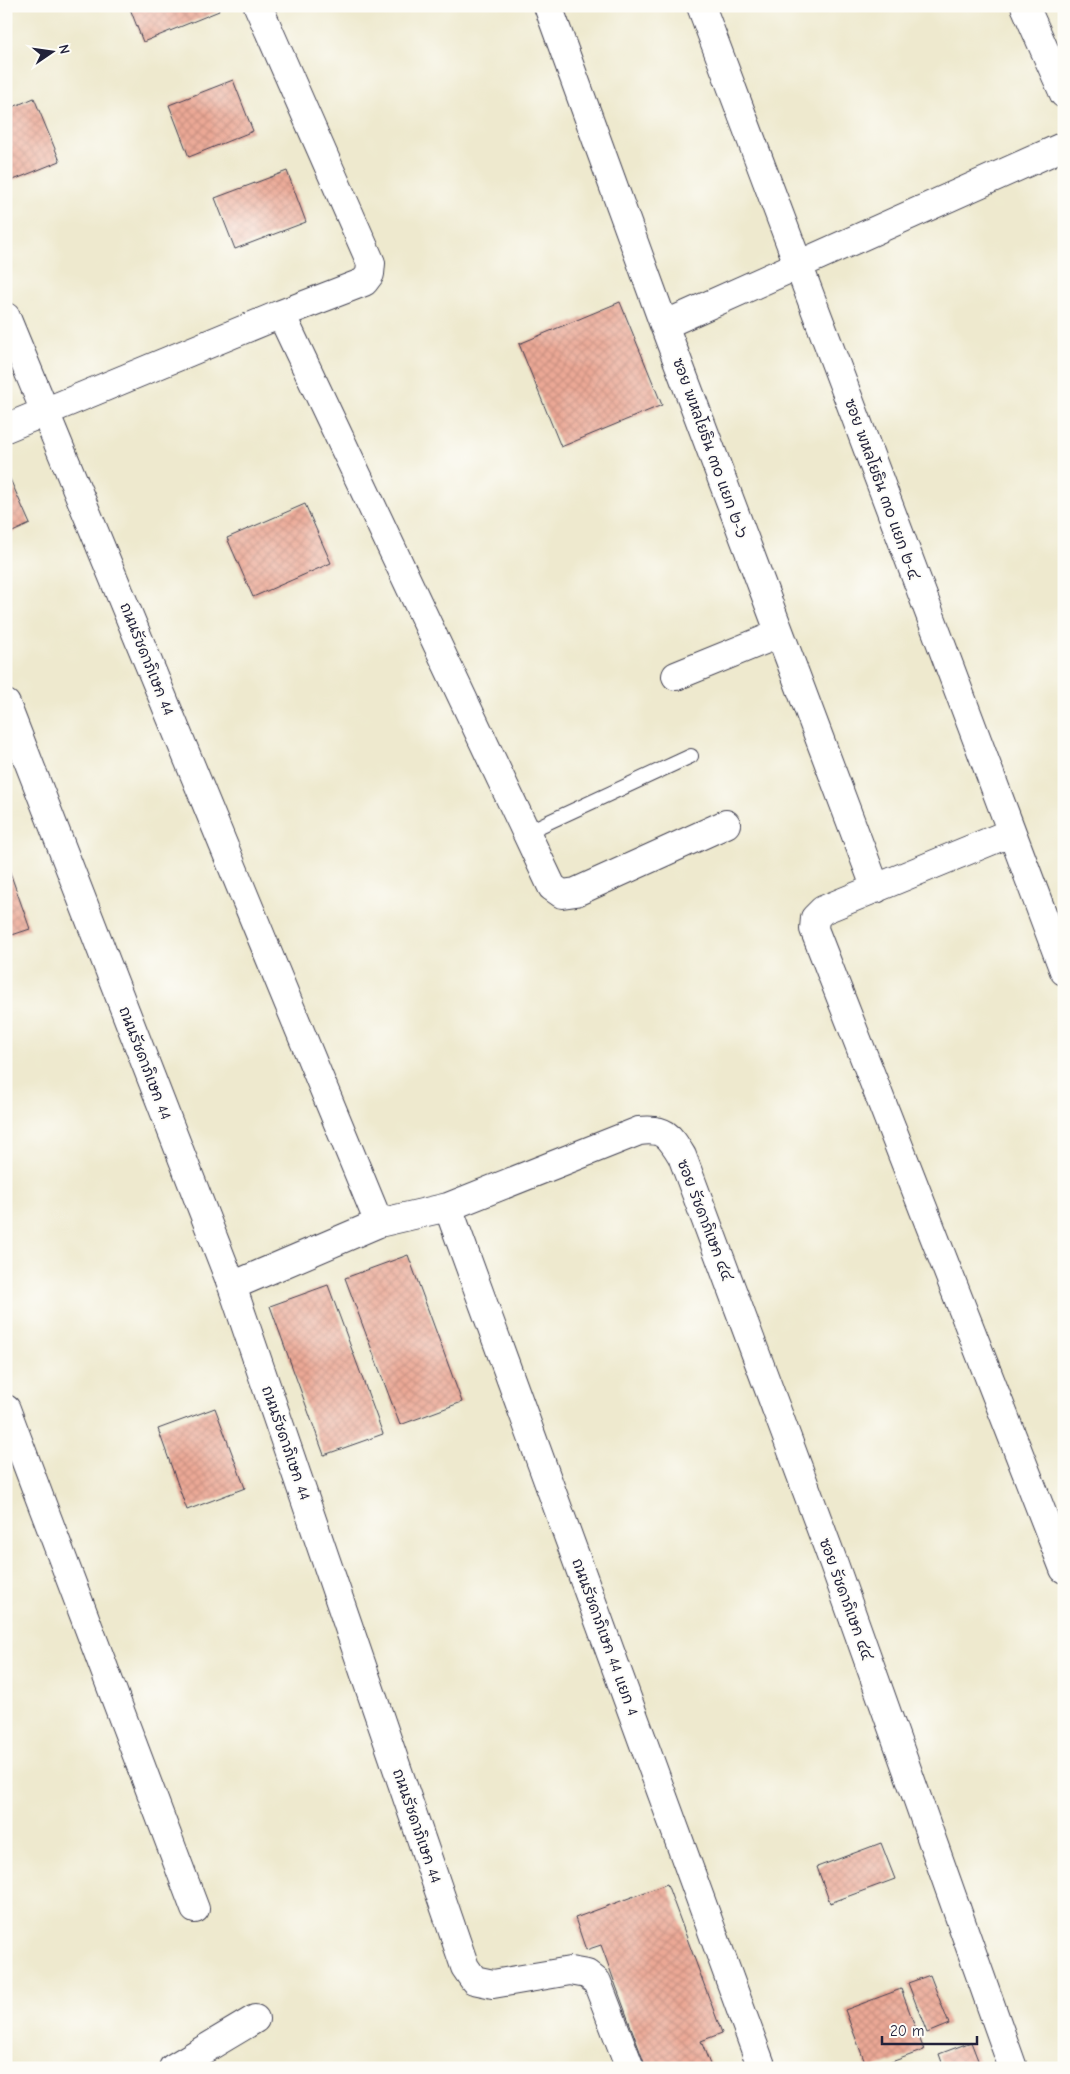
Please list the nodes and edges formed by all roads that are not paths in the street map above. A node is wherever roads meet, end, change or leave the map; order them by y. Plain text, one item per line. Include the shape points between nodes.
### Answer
1 (258, 6) edge
2 (548, 6) edge
3 (702, 6) edge
4 (1025, 6) edge
5 (1064, 94) edge
6 (1064, 146) edge
7 (799, 265) junction
8 (280, 314) junction
9 (6, 317) edge
10 (664, 325) junction
11 (45, 412) junction
12 (6, 428) edge
13 (779, 634) junction
14 (676, 676) dead end
15 (6, 704) edge
16 (691, 756) dead end
17 (726, 824) dead end
18 (527, 832) junction
19 (1010, 833) junction
20 (876, 889) junction
21 (1064, 971) edge
22 (448, 1207) junction
23 (379, 1223) junction
24 (232, 1286) junction
25 (6, 1410) edge
26 (1064, 1569) edge
27 (195, 1909) dead end
28 (255, 2019) dead end
29 (173, 2068) edge
30 (630, 2068) edge
31 (762, 2068) edge
32 (1013, 2068) edge

1 - 8 street via 371,263 370,274 364,282
2 - 10 street, ซอย พหลโยธิน ๓๐ แยก ๒-๖
3 - 7 street, ซอย พหลโยธิน ๓๐ แยก ๒-๔
4 - 5 street
6 - 7 street
7 - 10 street
7 - 19 street, ซอย พหลโยธิน ๓๐ แยก ๒-๔
8 - 11 street
8 - 18 street
9 - 11 street, ถนนรัชดาภิเษก 44
10 - 13 street, ซอย พหลโยธิน ๓๐ แยก ๒-๖
11 - 12 street
11 - 23 street, ถนนรัชดาภิเษก 44
13 - 14 street
13 - 20 street, ซอย พหลโยธิน ๓๐ แยก ๒-๖
15 - 24 street, ถนนรัชดาภิเษก 44
16 - 18 lane
17 - 18 street via 576,892 562,894 552,887
19 - 20 street
19 - 21 street, ซอย พหลโยธิน ๓๐ แยก ๒-๔
20 - 26 street via 823,910 815,918 814,929
22 - 23 street
22 - 31 street, ถนนรัชดาภิเษก 44 แยก 4
22 - 32 street, ซอย รัชดาภิเษก ๔๔ via 639,1132 655,1129 669,1135 682,1156 834,1564
23 - 24 street
24 - 30 street, ถนนรัชดาภิเษก 44 via 465,1967 474,1980 493,1984 570,1971 587,1974 601,1990
25 - 27 street
28 - 29 street

